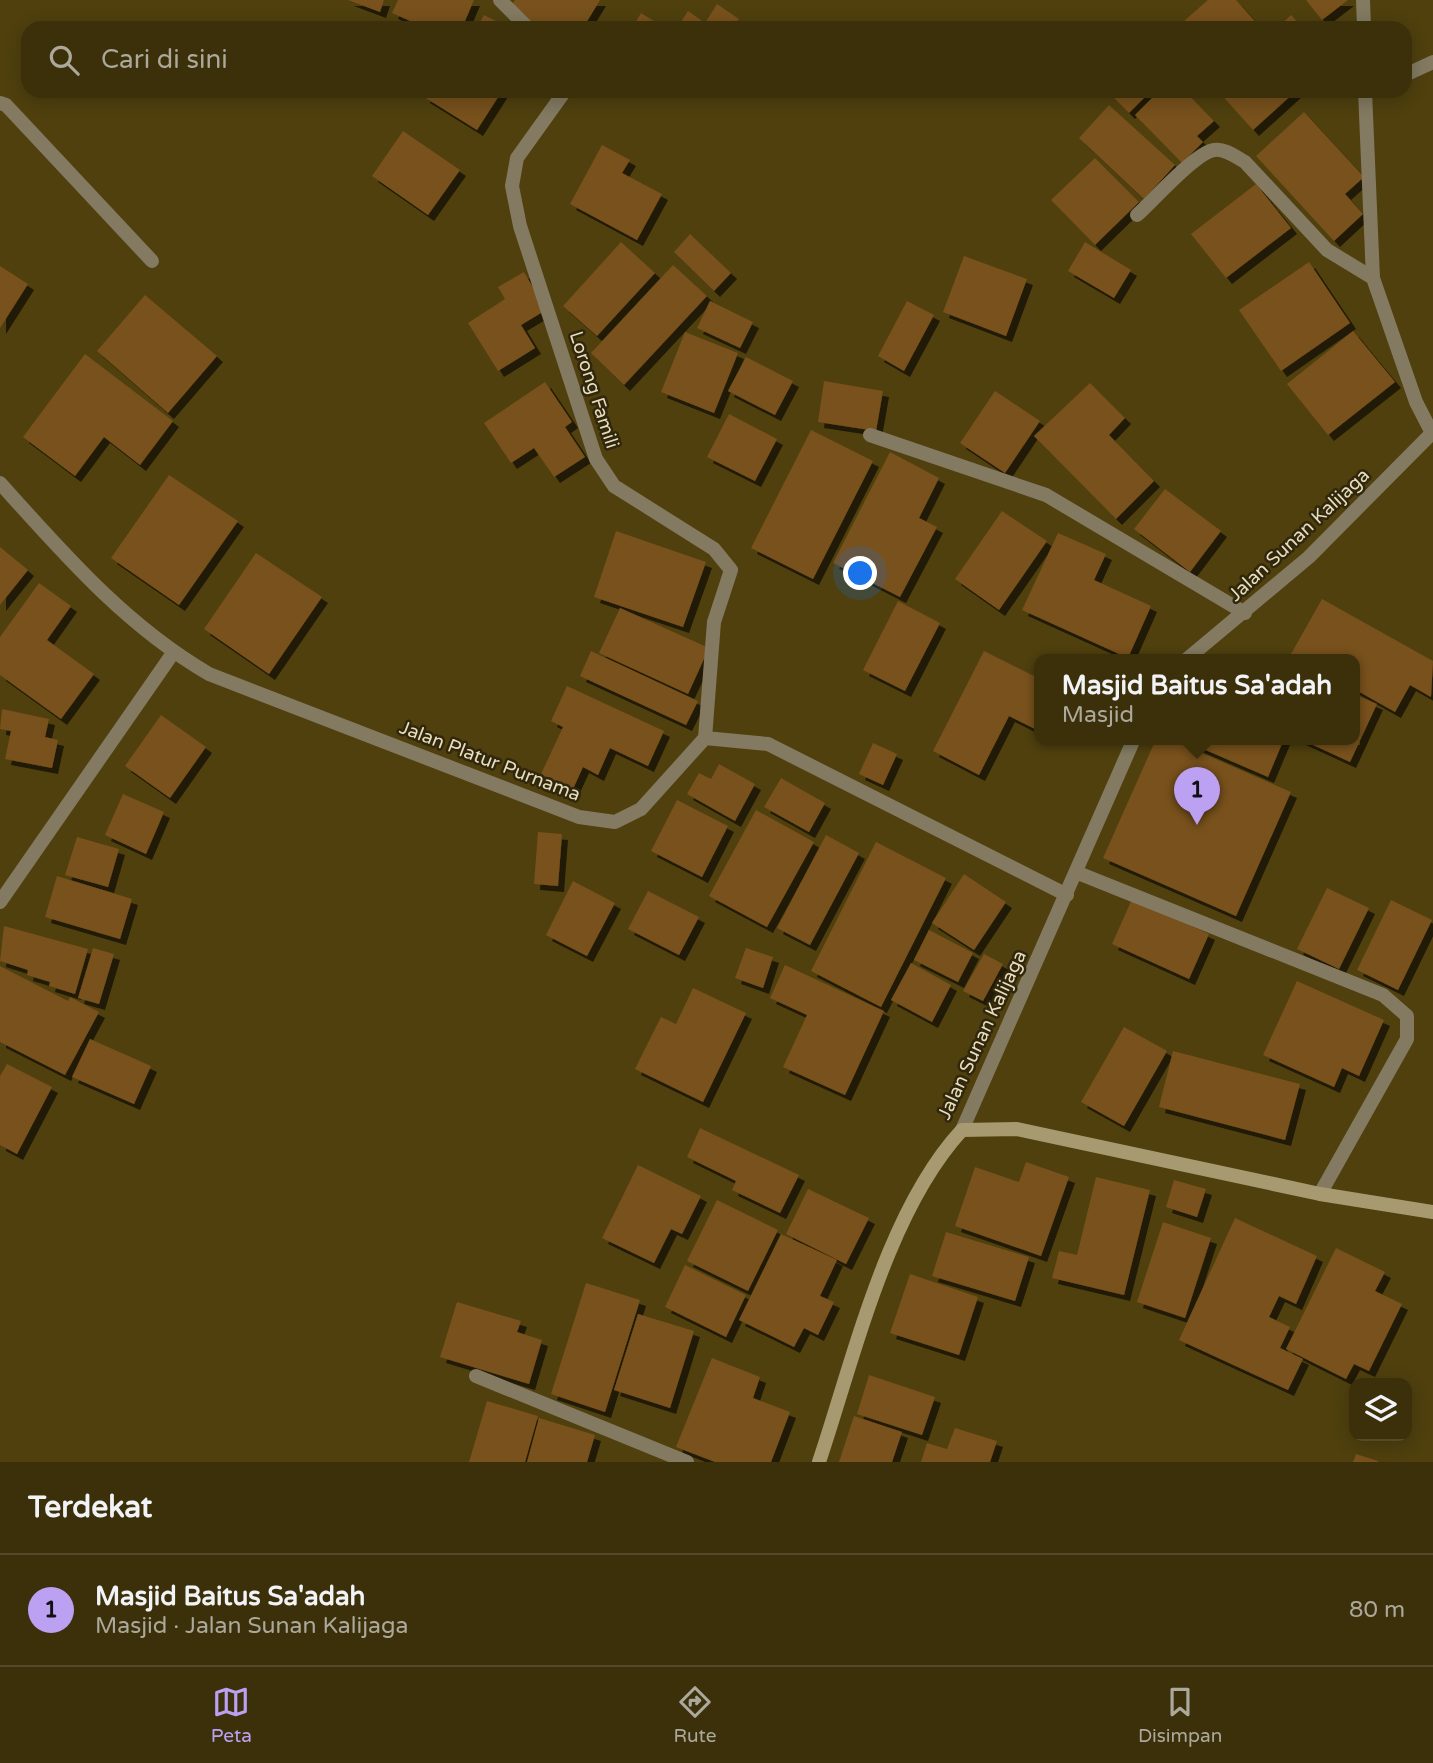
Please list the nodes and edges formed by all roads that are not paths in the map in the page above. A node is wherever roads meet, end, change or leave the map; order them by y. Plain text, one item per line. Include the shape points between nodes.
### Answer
1 (1363, 0) edge
2 (505, 2) edge
3 (522, 21) edge
4 (1364, 21) edge
5 (1433, 62) edge
6 (1412, 72) edge
7 (560, 98) edge
8 (1368, 98) edge
9 (0, 103) edge
10 (1137, 215) dead end
11 (152, 261) dead end
12 (1373, 278) junction
13 (1433, 433) edge
14 (870, 435) dead end
15 (0, 483) edge
16 (1245, 612) junction
17 (173, 653) junction
18 (1193, 654) edge
19 (705, 738) junction
20 (1131, 745) edge
21 (1078, 873) junction
22 (1068, 895) junction
23 (0, 902) edge
24 (962, 1130) junction
25 (1320, 1194) junction
26 (1433, 1212) edge
27 (476, 1376) dead end
28 (687, 1462) edge
29 (819, 1462) edge

1 - 4 street
2 - 3 street
5 - 6 street
7 - 19 street, Lorong Famili via 517,158 514,199 596,459 614,486 714,549 731,570 714,622
8 - 12 street
9 - 11 street
10 - 12 street via 1198,159 1213,150 1229,152 1245,162 1327,250
12 - 13 street via 1416,402
13 - 16 street, Jalan Sunan Kalijaga via 1309,557
14 - 16 street via 1046,495
15 - 17 street, Jalan Platur Purnama via 94,587
16 - 18 street, Jalan Sunan Kalijaga
17 - 19 street, Jalan Platur Purnama via 209,674 579,817 615,822 641,809
17 - 23 street
19 - 22 street via 768,744
20 - 21 street, Jalan Sunan Kalijaga
21 - 22 street, Jalan Sunan Kalijaga
21 - 25 street via 1383,995 1407,1016 1407,1039
22 - 24 street, Jalan Sunan Kalijaga
24 - 25 street via 1017,1129
24 - 29 street, Jalan Sunan Kalijaga via 937,1157 894,1239
25 - 26 street
27 - 28 street

